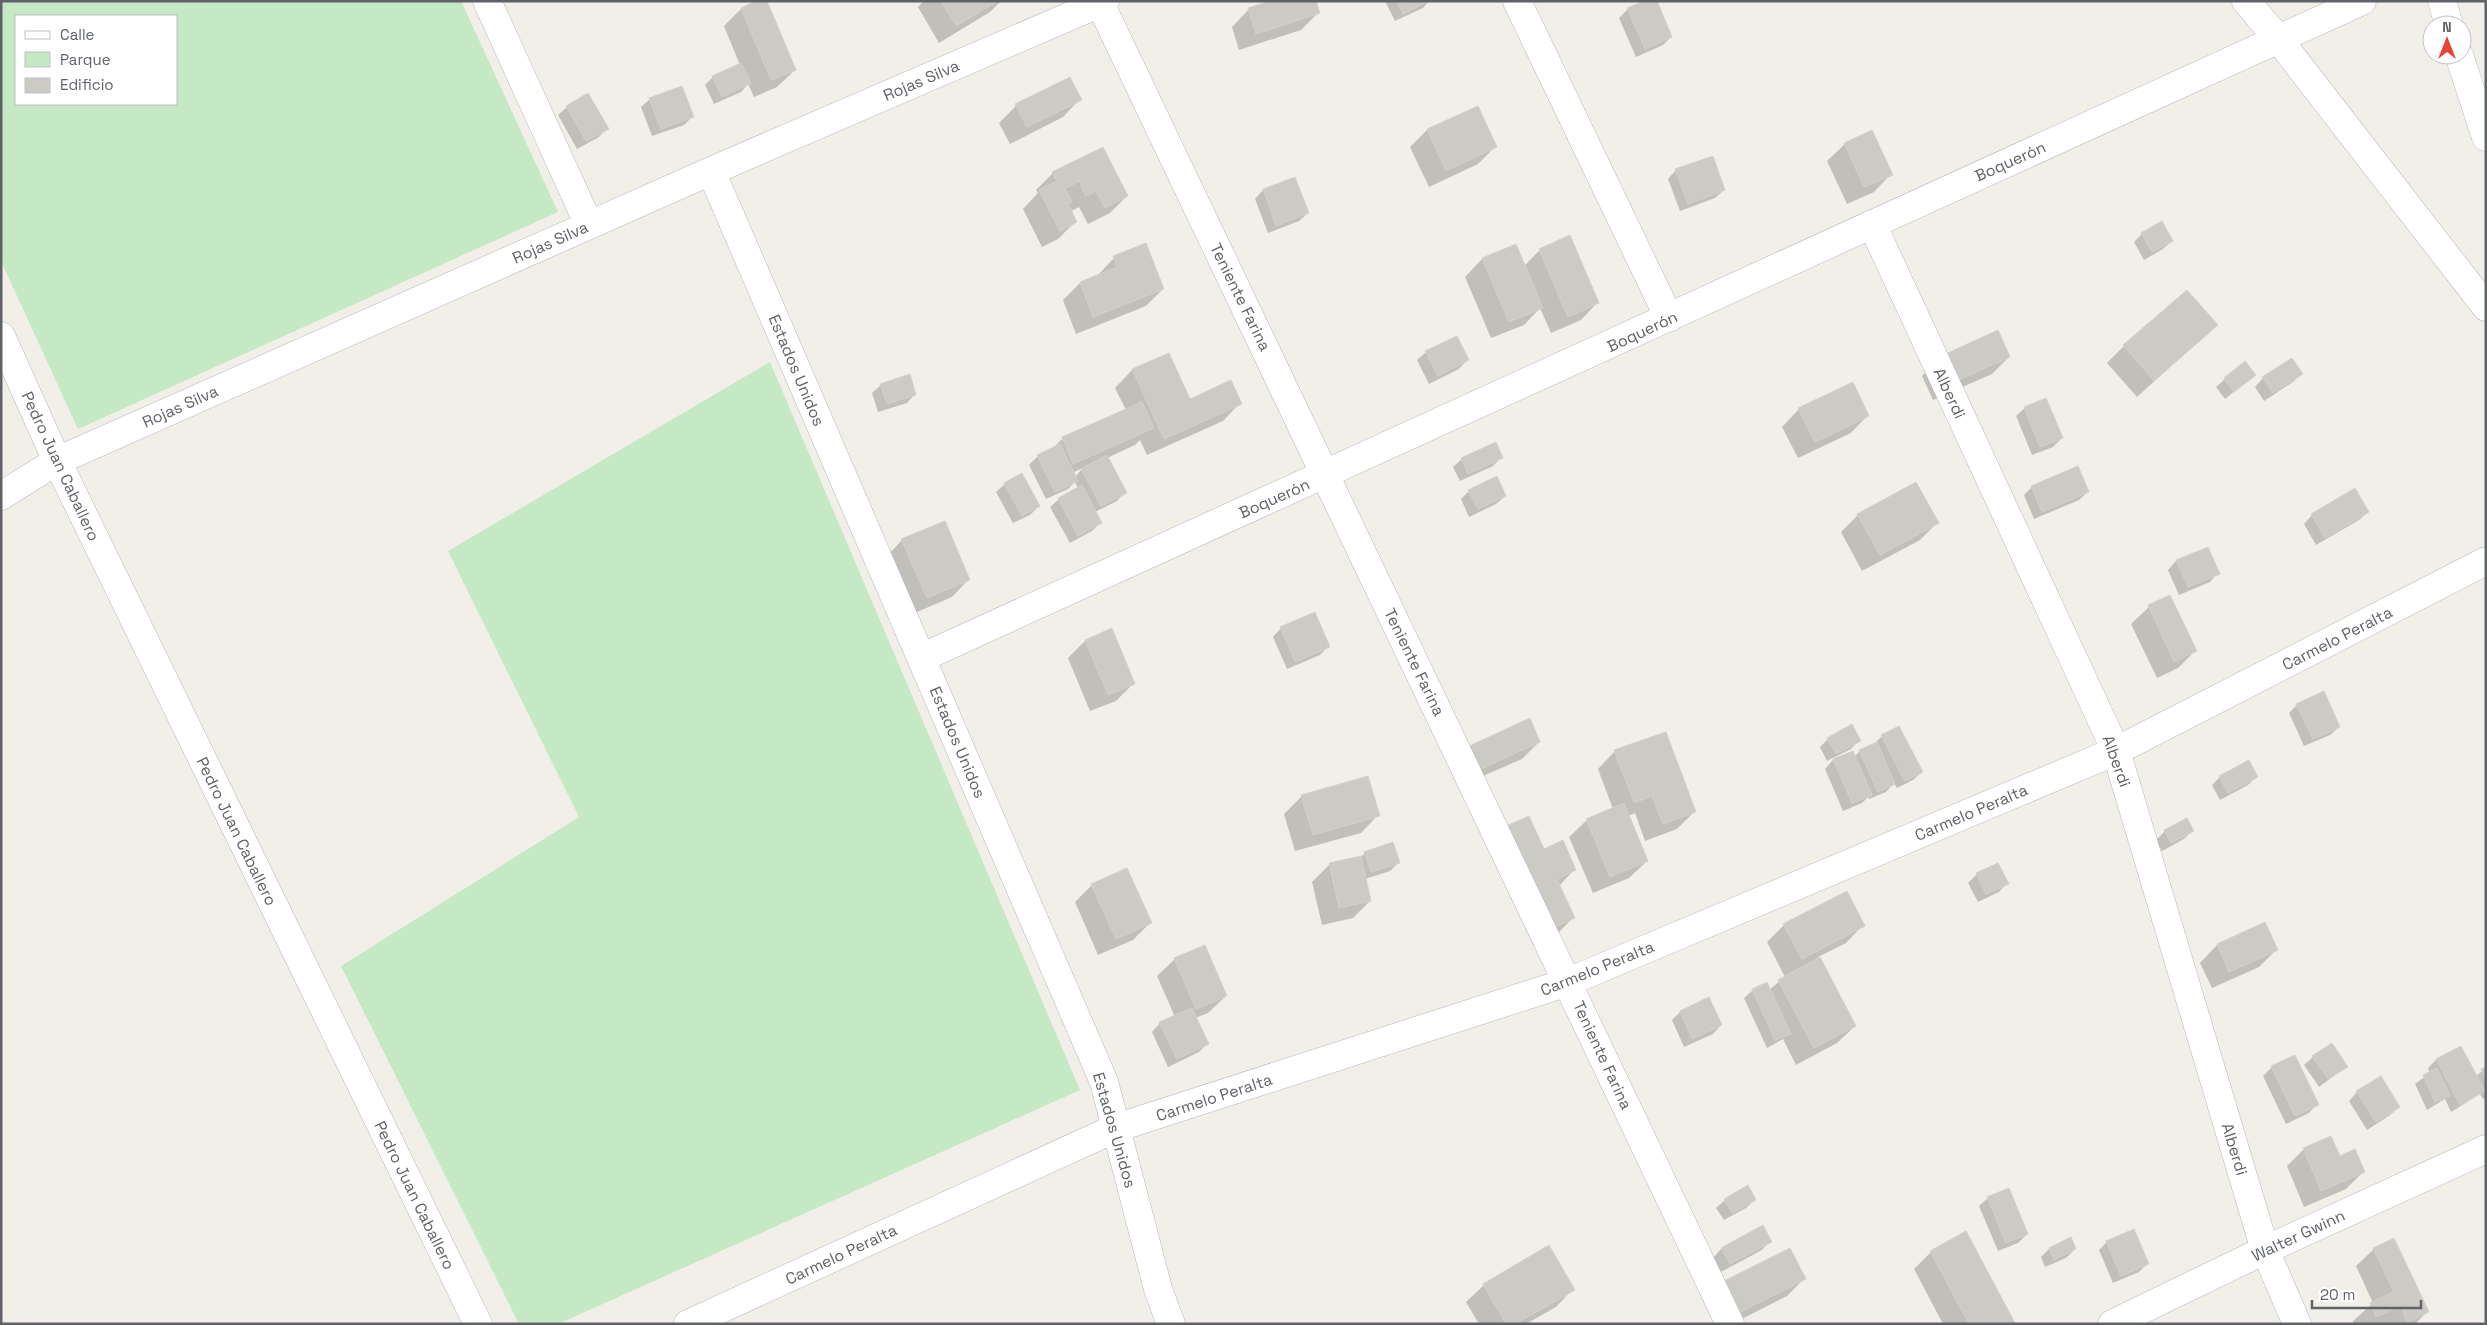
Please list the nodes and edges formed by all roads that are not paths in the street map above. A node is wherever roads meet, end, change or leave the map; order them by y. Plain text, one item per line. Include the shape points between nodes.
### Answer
1 (488, 1) edge
2 (1518, 1) edge
3 (2246, 1) edge
4 (2362, 1) edge
5 (2442, 1) edge
6 (1102, 2) edge
7 (2446, 15) edge
8 (2279, 40) junction
9 (2462, 65) edge
10 (2486, 137) edge
11 (711, 171) junction
12 (1872, 224) junction
13 (589, 225) junction
14 (2486, 307) edge
15 (1669, 318) junction
16 (1, 336) edge
17 (57, 461) junction
18 (1326, 474) junction
19 (1, 496) edge
20 (2486, 562) edge
21 (922, 658) junction
22 (2116, 751) junction
23 (1568, 982) junction
24 (1116, 1128) junction
25 (2486, 1149) edge
26 (2265, 1250) junction
27 (478, 1324) edge
28 (688, 1324) edge
29 (1171, 1324) edge
30 (1730, 1324) edge
31 (2112, 1324) edge
32 (2297, 1324) edge

1 - 13 street
2 - 15 street
3 - 8 street
4 - 8 street, Boquerón
5 - 7 street
6 - 11 street, Rojas Silva
6 - 18 street, Teniente Farina
8 - 12 street, Boquerón
8 - 14 street
9 - 10 street
11 - 13 street, Rojas Silva
11 - 21 street, Estados Unidos
12 - 15 street, Boquerón
12 - 22 street, Alberdi
13 - 17 street, Rojas Silva
15 - 18 street, Boquerón
16 - 17 street, Pedro Juan Caballero
17 - 19 street, Rojas Silva
17 - 27 street, Pedro Juan Caballero
18 - 21 street, Boquerón
18 - 23 street, Teniente Farina
20 - 22 street, Carmelo Peralta
21 - 24 street, Estados Unidos via 1104,1082
22 - 23 street, Carmelo Peralta
22 - 26 street, Alberdi
23 - 24 street, Carmelo Peralta
23 - 30 street, Teniente Farina
24 - 28 street, Carmelo Peralta
24 - 29 street, Estados Unidos via 1158,1289
25 - 26 street, Walter Gwinn
26 - 31 street, Walter Gwinn
26 - 32 street, Alberdi

